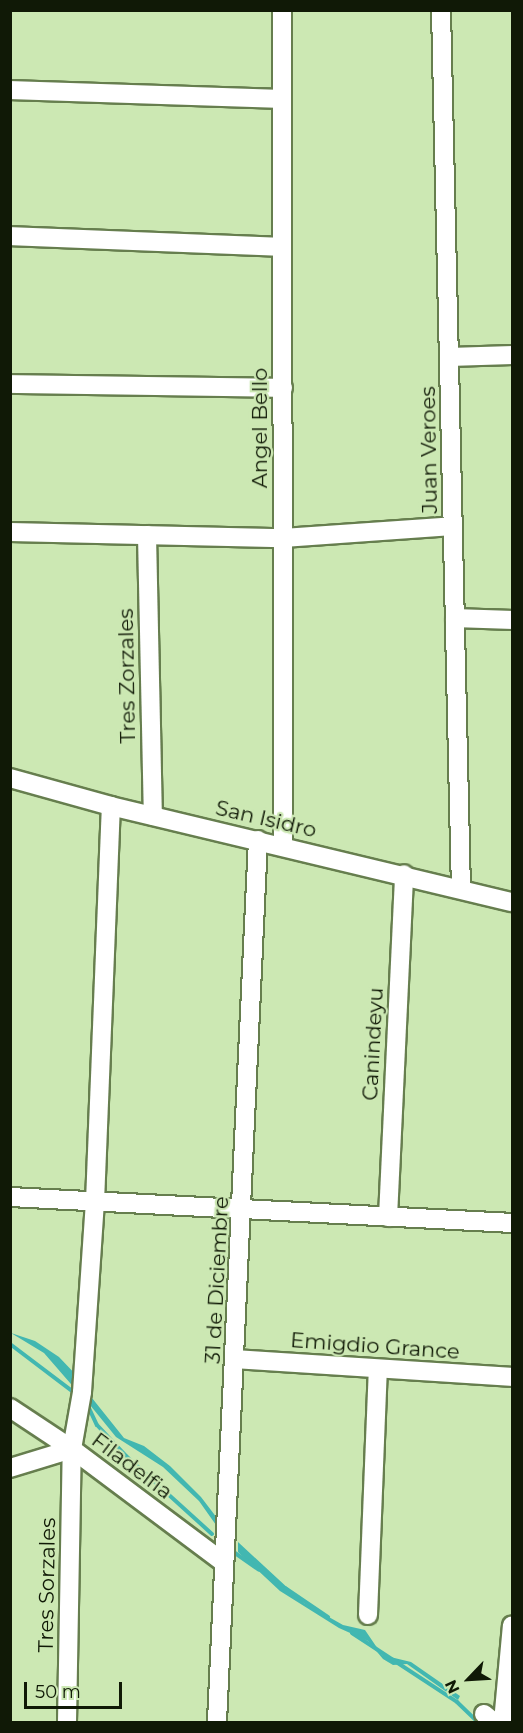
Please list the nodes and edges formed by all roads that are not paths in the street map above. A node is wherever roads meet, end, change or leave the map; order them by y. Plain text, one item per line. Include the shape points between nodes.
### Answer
1 (282, 10) edge
2 (441, 10) edge
3 (10, 90) edge
4 (282, 99) junction
5 (10, 236) edge
6 (282, 247) junction
7 (513, 355) edge
8 (450, 357) junction
9 (10, 384) edge
10 (283, 388) junction
11 (453, 526) junction
12 (10, 532) edge
13 (147, 535) junction
14 (283, 538) junction
15 (455, 618) junction
16 (513, 620) edge
17 (10, 778) edge
18 (111, 807) junction
19 (153, 816) junction
20 (258, 840) junction
21 (283, 846) junction
22 (404, 874) junction
23 (461, 888) junction
24 (513, 902) edge
25 (10, 1197) edge
26 (95, 1202) junction
27 (244, 1212) junction
28 (388, 1217) junction
29 (513, 1223) edge
30 (235, 1359) junction
31 (378, 1370) junction
32 (513, 1377) edge
33 (10, 1408) edge
34 (72, 1449) junction
35 (10, 1468) edge
36 (223, 1562) junction
37 (368, 1615) dead end
38 (513, 1625) edge
39 (67, 1722) edge
40 (217, 1722) edge
41 (503, 1722) edge

1 - 4 street, Angel Bello
2 - 8 street, Juan Veroes
3 - 4 street
4 - 6 street, Angel Bello
5 - 6 street
6 - 10 street, Angel Bello
7 - 8 street
8 - 11 street, Juan Veroes
9 - 10 street
10 - 14 street, Angel Bello
11 - 14 street
11 - 15 street, Juan Veroes
12 - 13 street
13 - 14 street
13 - 19 street, Tres Zorzales
14 - 21 street, Angel Bello
15 - 16 street
15 - 23 street, Juan Veroes
17 - 18 street, San Isidro
18 - 19 street, San Isidro
18 - 26 street, Tres Sorzales
19 - 20 street, San Isidro
20 - 21 street, San Isidro
20 - 27 street, 31 de Diciembre
21 - 22 street, San Isidro
22 - 23 street, San Isidro
22 - 28 street, Canindeyu
23 - 24 street, San Isidro
25 - 26 street
26 - 27 street
26 - 34 street, Tres Sorzales via 82,1392
27 - 28 street
27 - 30 street, 31 de Diciembre
28 - 29 street
30 - 31 street, Emigdio Grance
30 - 36 street, 31 de Diciembre
31 - 32 street, Emigdio Grance
31 - 37 street
33 - 34 street, Filadelfia
34 - 35 street
34 - 36 street, Filadelfia
34 - 39 street, Tres Sorzales
36 - 40 street, 31 de Diciembre
38 - 41 street

